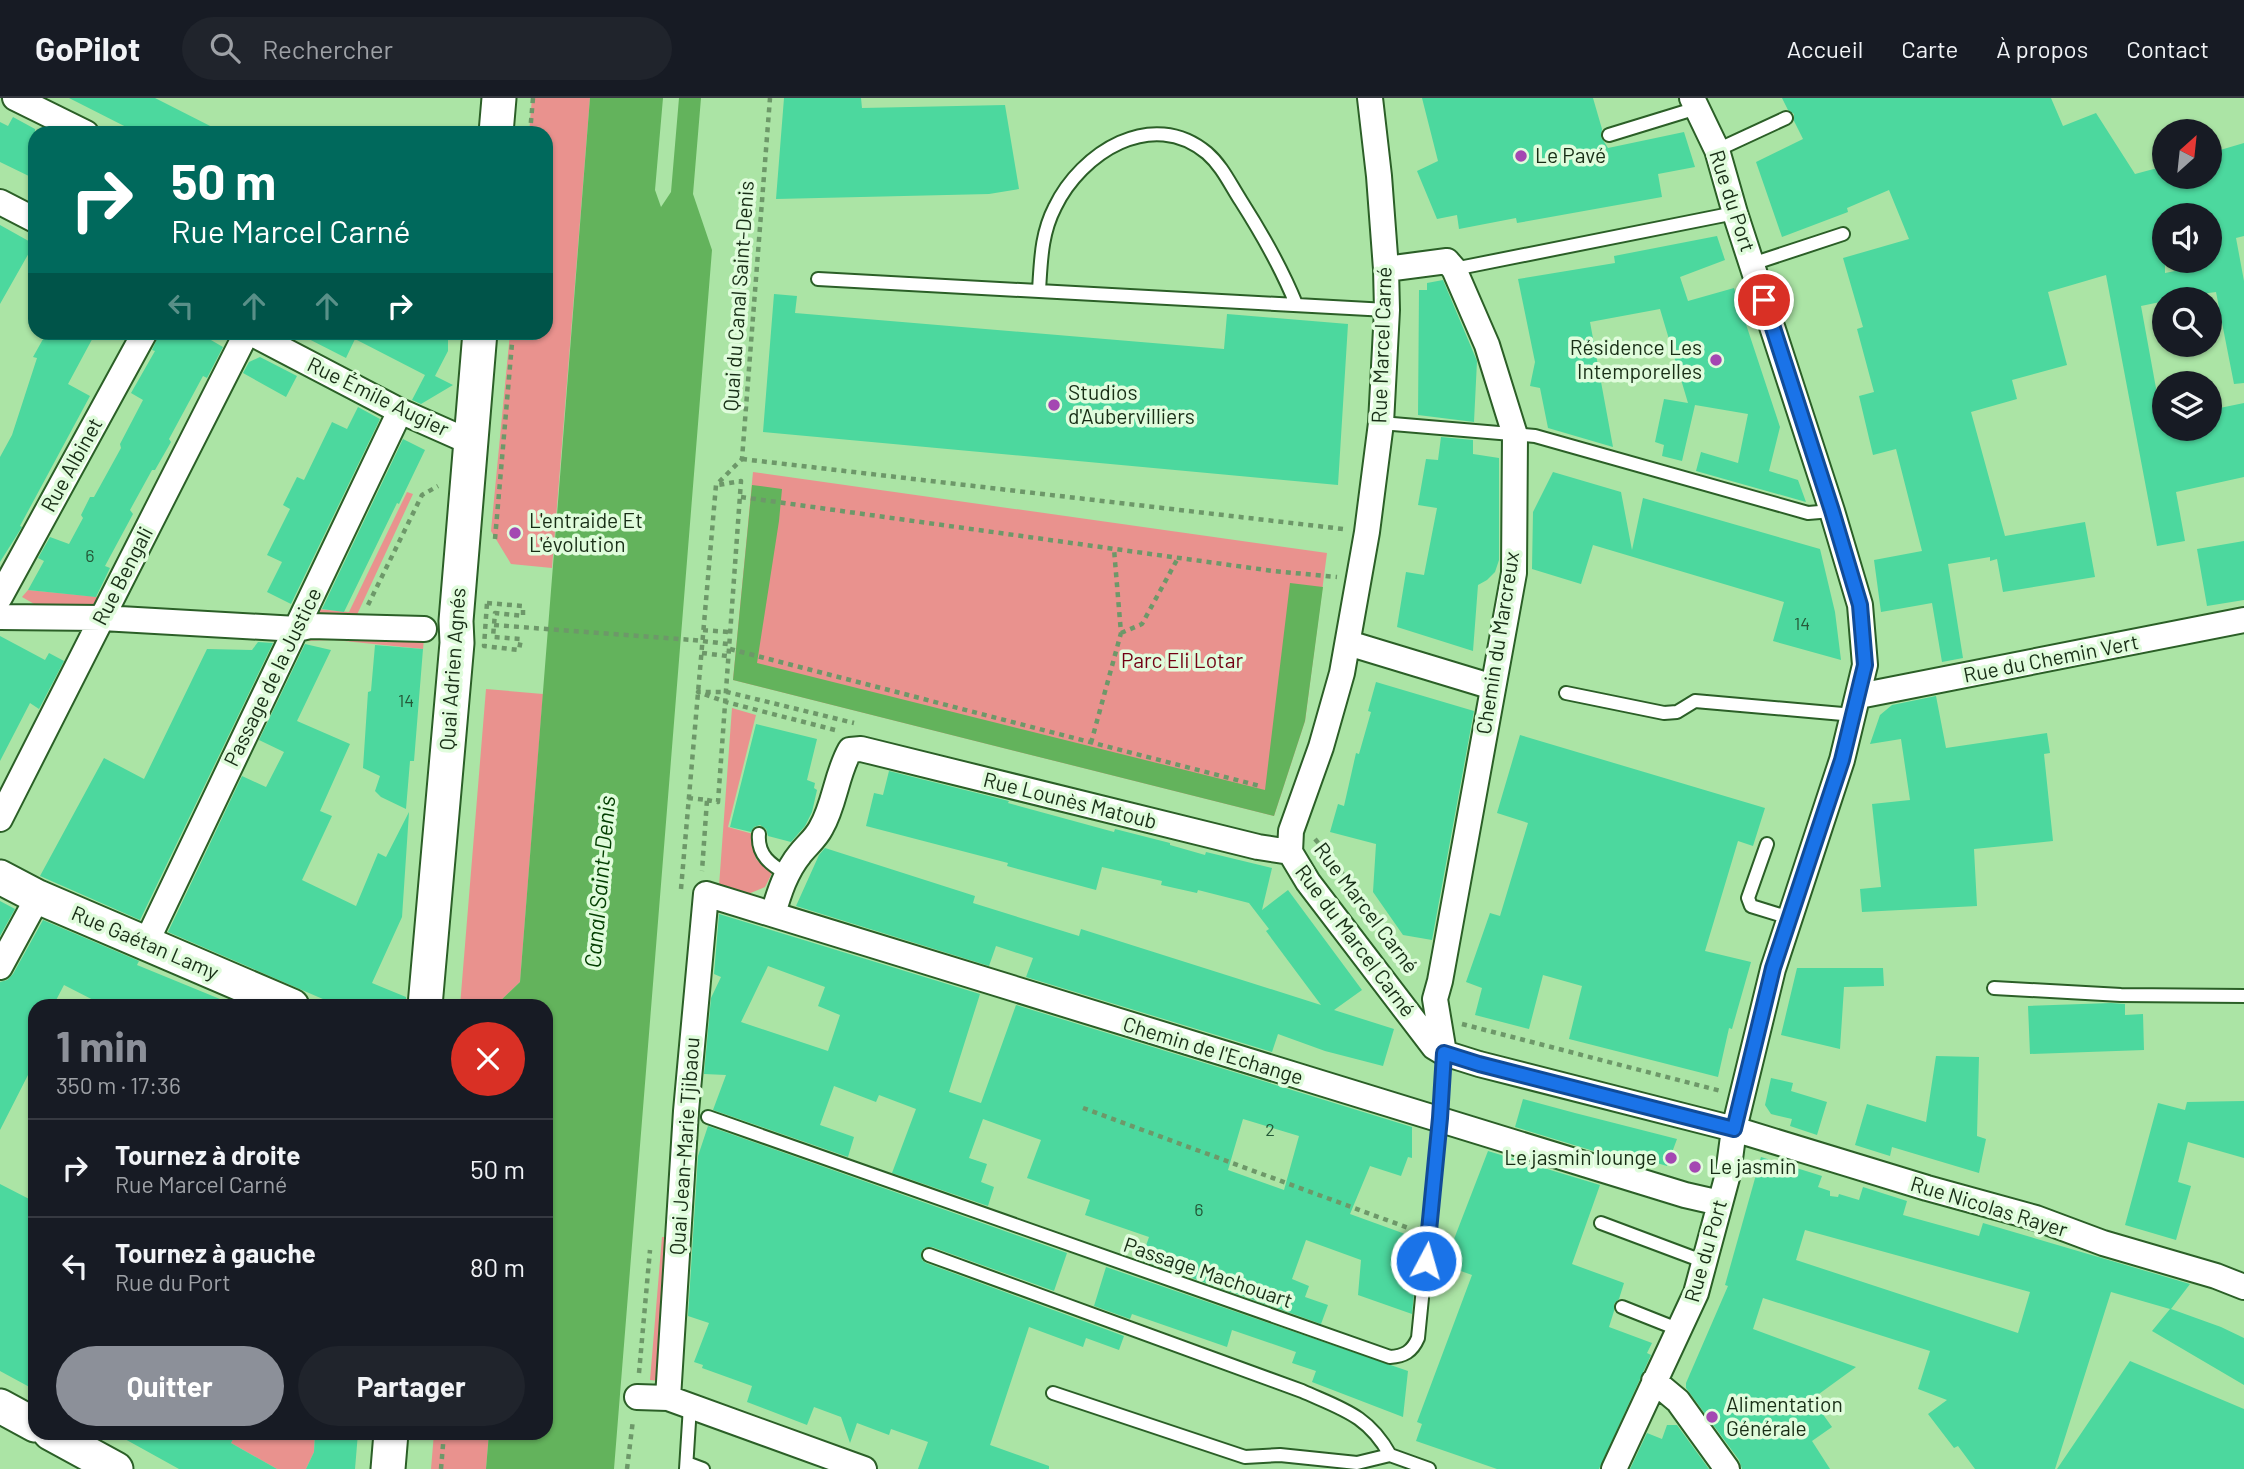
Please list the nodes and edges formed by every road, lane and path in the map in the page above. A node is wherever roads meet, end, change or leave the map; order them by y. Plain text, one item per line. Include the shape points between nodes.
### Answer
1 (15, 98) edge
2 (499, 98) edge
3 (533, 98) edge
4 (770, 98) edge
5 (1370, 98) edge
6 (1694, 103) edge
7 (1786, 118) dead end
8 (72, 126) edge
9 (497, 126) edge
10 (531, 126) edge
11 (1609, 135) dead end
12 (1717, 150) junction
13 (0, 202) edge
14 (1735, 213) junction
15 (28, 216) edge
16 (1843, 234) dead end
17 (1752, 264) junction
18 (1386, 269) junction
19 (1454, 269) junction
20 (818, 279) dead end
21 (1039, 290) junction
22 (1296, 304) junction
23 (1387, 310) junction
24 (141, 340) edge
25 (244, 340) edge
26 (263, 340) edge
27 (479, 340) edge
28 (512, 340) edge
29 (400, 411) junction
30 (1381, 423) junction
31 (1515, 435) junction
32 (470, 456) junction
33 (742, 459) junction
34 (716, 485) junction
35 (741, 498) junction
36 (1832, 511) junction
37 (1367, 532) junction
38 (1114, 549) junction
39 (494, 552) dead end
40 (1178, 558) junction
41 (1359, 579) junction
42 (489, 592) dead end
43 (0, 597) edge
44 (487, 603) junction
45 (0, 617) edge
46 (102, 618) junction
47 (2244, 620) edge
48 (494, 625) junction
49 (357, 628) junction
50 (297, 629) junction
51 (424, 629) dead end
52 (704, 630) junction
53 (1121, 633) junction
54 (1348, 643) junction
55 (729, 646) junction
56 (702, 653) junction
57 (1493, 687) junction
58 (1566, 693) dead end
59 (726, 702) junction
60 (1857, 706) junction
61 (1091, 743) junction
62 (850, 750) junction
63 (1260, 786) dead end
64 (707, 800) junction
65 (0, 819) edge
66 (759, 834) dead end
67 (1290, 842) junction
68 (1767, 844) dead end
69 (788, 874) junction
70 (0, 877) edge
71 (706, 894) junction
72 (38, 897) junction
73 (773, 914) junction
74 (1790, 918) junction
75 (146, 943) junction
76 (0, 967) edge
77 (1994, 988) dead end
78 (2244, 996) edge
79 (276, 999) edge
80 (426, 999) edge
81 (1435, 999) junction
82 (1439, 1050) junction
83 (1083, 1108) dead end
84 (708, 1117) dead end
85 (1440, 1118) junction
86 (1734, 1129) junction
87 (1720, 1203) junction
88 (1601, 1223) dead end
89 (1429, 1235) junction
90 (929, 1255) dead end
91 (1705, 1262) junction
92 (2244, 1287) edge
93 (1622, 1307) dead end
94 (1680, 1330) junction
95 (1654, 1381) junction
96 (1053, 1393) dead end
97 (637, 1397) joint
98 (679, 1402) junction
99 (0, 1406) edge
100 (28, 1421) edge
101 (63, 1440) edge
102 (390, 1440) edge
103 (443, 1440) edge
104 (1390, 1455) junction
105 (686, 1466) edge
106 (116, 1469) edge
107 (388, 1469) edge
108 (441, 1469) edge
109 (627, 1469) edge
110 (703, 1469) edge
111 (864, 1469) edge
112 (1429, 1469) edge
113 (1614, 1469) edge
114 (1727, 1469) edge

1 - 8 street
2 - 9 street
3 - 10 path
4 - 33 path, Quai du Canal Saint-Denis
5 - 18 street, Rue Marcel Carné
6 - 11 lane
6 - 12 street, Rue du Port
7 - 12 lane
12 - 14 street, Rue du Port
13 - 15 street
14 - 17 street, Rue du Port
14 - 19 lane
16 - 17 lane
17 - 36 street, Rue du Port
18 - 19 street via 1447,261
18 - 23 street, Rue Marcel Carné
19 - 31 street, Chemin du Marcreux via 1487,345
20 - 21 lane
21 - 22 lane
21 - 22 lane via 1046,229 1069,181 1116,143 1165,133 1206,152 1222,169 1284,274
22 - 23 lane
23 - 30 street, Rue Marcel Carné
24 - 43 street, Rue Albinet
25 - 46 street, Rue Bengali
26 - 29 street, Rue Émile Augier
27 - 32 street, Quai Adrien Agnés
28 - 39 path
29 - 32 street, Rue Émile Augier
29 - 50 street, Passage de la Justice
30 - 31 lane
30 - 37 street, Rue Marcel Carné
31 - 36 lane via 1535,436 1808,513
31 - 57 street, Chemin du Marcreux via 1514,573
32 - 49 path via 422,495
32 - 80 street, Quai Adrien Agnés
33 - 34 path
33 - 37 path
34 - 35 path via 741,481
34 - 52 path
35 - 38 path
35 - 55 path
36 - 60 street, Rue du Port via 1860,605 1865,665
37 - 41 street, Rue Marcel Carné
38 - 40 path
38 - 53 path
40 - 41 path
40 - 53 path via 1142,624
41 - 54 street, Rue Marcel Carné
42 - 44 path
44 - 48 path via 523,606 523,616 495,613
44 - 48 path via 484,646 519,650 521,639 493,637
45 - 46 street
46 - 50 street
46 - 65 street, Rue Bengali
47 - 60 street, Rue du Chemin Vert
48 - 55 path, bridge
49 - 50 street
49 - 51 street
50 - 75 street, Passage de la Justice
52 - 55 path via 729,632
52 - 56 path
53 - 61 path
54 - 57 street
54 - 67 street, Rue Marcel Carné
55 - 56 path via 727,656
55 - 59 path
55 - 61 path
56 - 64 path via 688,798
57 - 81 street, Chemin du Marcreux
58 - 60 lane via 1664,713 1677,712 1695,701
59 - 62 path via 840,732
59 - 64 path via 718,802
60 - 74 street, Rue du Port
61 - 63 path
62 - 67 street, Rue Lounès Matoub via 862,748 1245,844
62 - 69 street via 820,831
64 - 71 path via 701,884
66 - 69 lane via 763,856
67 - 81 path, Rue Marcel Carné via 1316,839
67 - 82 street, Rue du Marcel Carné via 1308,882
68 - 74 lane via 1748,898 1751,906
69 - 73 street
70 - 72 street, Rue Gaétan Lamy
71 - 73 street, Chemin de l'Echange
71 - 98 street, Quai Jean-Marie Tjibaou via 686,1111
72 - 75 street, Rue Gaétan Lamy
72 - 76 street
73 - 85 street, Chemin de l'Echange
74 - 86 street, Rue du Port via 1773,968
75 - 79 street, Rue Gaétan Lamy
77 - 78 lane
81 - 82 street, Chemin du Marcreux
81 - 86 path, Rue Marcel Carné via 1462,1024 1726,1092
82 - 85 lane, Passage Machouart
82 - 86 street
83 - 89 path
84 - 89 lane, Passage Machouart via 1390,1357 1408,1353 1418,1338
85 - 87 street, Chemin de l'Echange
85 - 89 lane, Passage Machouart
86 - 87 street, Rue du Port
86 - 92 street, Rue Nicolas Rayer via 2036,1218
87 - 91 street, Rue du Port
88 - 91 lane
90 - 104 lane via 1302,1391 1358,1416 1380,1437
91 - 94 street, Rue du Port
93 - 94 lane
94 - 95 street, Rue du Port
95 - 113 street, Rue du Port
95 - 114 street via 1678,1401
96 - 104 lane via 1245,1457 1280,1455 1357,1463
97 - 98 street
97 - 109 path
98 - 105 lane
98 - 111 street
99 - 100 street
101 - 106 street
102 - 107 street
103 - 108 path
104 - 112 lane
105 - 110 lane

